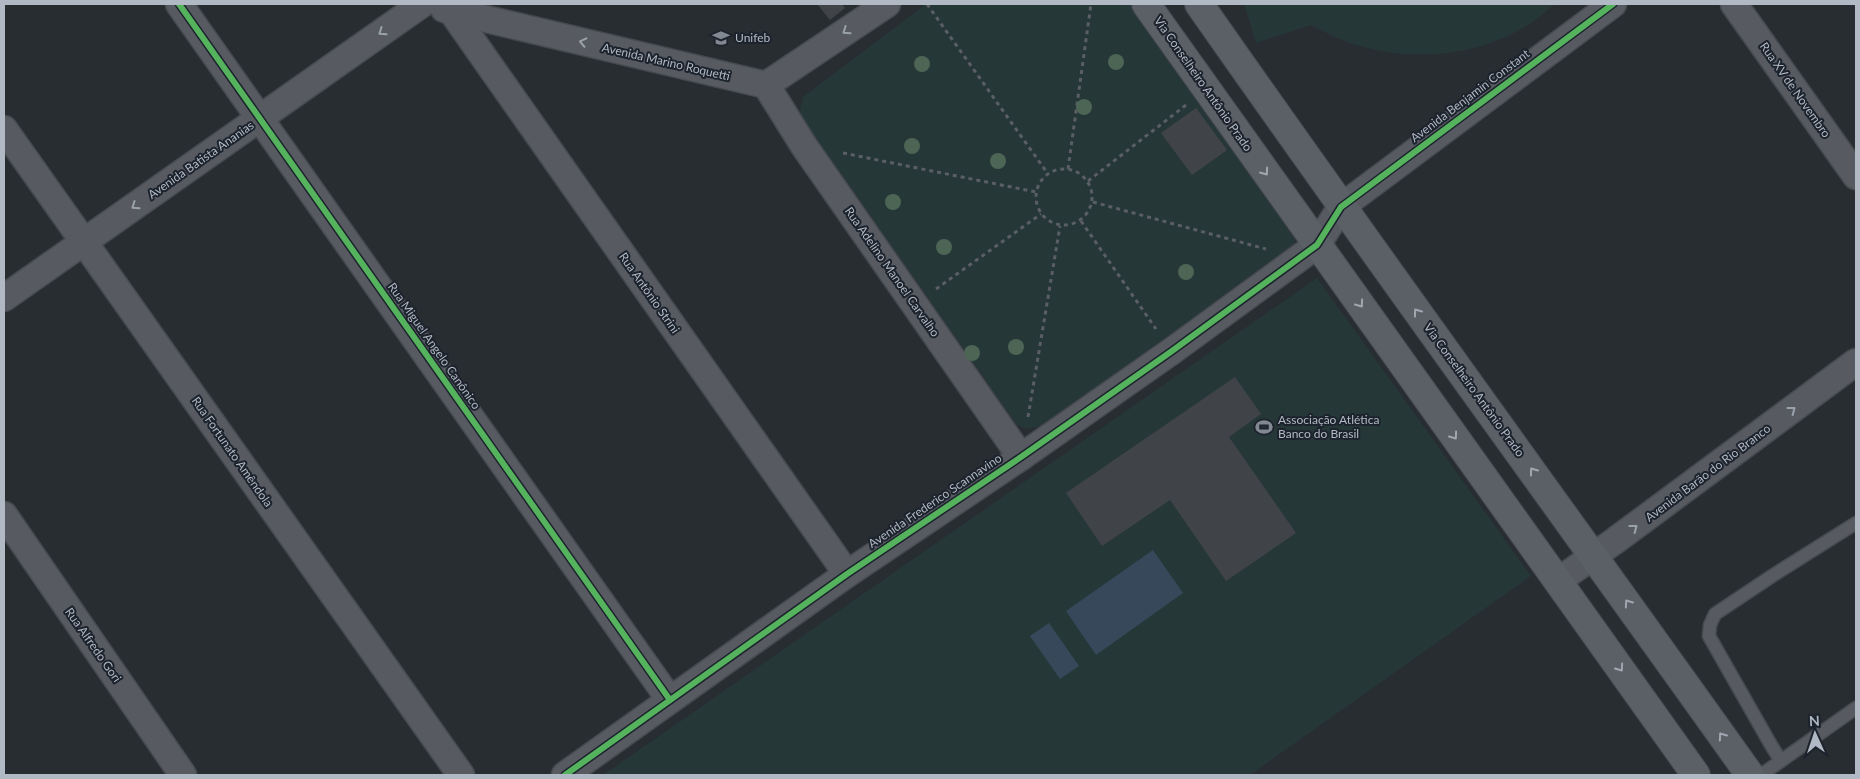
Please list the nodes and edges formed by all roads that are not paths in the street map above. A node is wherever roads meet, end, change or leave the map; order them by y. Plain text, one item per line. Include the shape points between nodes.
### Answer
1 (179, 4) edge
2 (424, 4) edge
3 (887, 4) edge
4 (1146, 4) edge
5 (1198, 4) edge
6 (1613, 4) edge
7 (1734, 4) edge
8 (452, 12) junction
9 (766, 85) junction
10 (260, 118) junction
11 (4, 129) edge
12 (1856, 176) edge
13 (1341, 207) junction
14 (84, 242) junction
15 (1307, 252) junction
16 (4, 298) edge
17 (1856, 362) edge
18 (1021, 457) junction
19 (4, 515) edge
20 (1856, 523) edge
21 (1593, 555) junction
22 (847, 574) junction
23 (1558, 580) junction
24 (670, 700) junction
25 (1856, 708) edge
26 (1781, 761) junction
27 (183, 775) edge
28 (461, 775) edge
29 (565, 775) edge
30 (1696, 775) edge
31 (1750, 775) edge
32 (1761, 775) edge

1 - 10 street, Rua Miguel Angelo Canônico
2 - 8 street, Avenida Marino Roquetti
2 -> 10 street, Avenida Batista Ananias
3 -> 9 street
4 -> 15 main road, Via Conselheiro Antônio Prado via 1206,88
5 - 13 main road, Via Conselheiro Antônio Prado
6 - 13 street, Avenida Benjamin Constant
7 - 12 street, Rua XV de Novembro
9 -> 8 street, Avenida Marino Roquetti
8 - 22 street, Rua Antônio Strini
9 - 18 street, Rua Adelino Manoel Carvalho via 804,146
10 -> 14 street, Avenida Batista Ananias
10 - 24 street, Rua Miguel Angelo Canônico
11 - 14 street, Rua Fortunato Amêndola
13 - 15 street
21 -> 13 main road, Via Conselheiro Antônio Prado
14 - 16 street, Avenida Batista Ananias
14 - 28 street, Rua Fortunato Amêndola
15 - 18 street, Avenida Frederico Scannavino
15 -> 23 main road, Via Conselheiro Antônio Prado
21 -> 17 street, Avenida Barão do Rio Branco
18 - 22 street, Avenida Frederico Scannavino
19 - 27 street, Rua Alfredo Gori
20 - 26 lane via 1715,614 1710,625 1709,636
21 - 23 street, Avenida Barão do Rio Branco
31 -> 21 main road, Via Conselheiro Antônio Prado
22 - 24 street, Avenida Frederico Scannavino
23 -> 30 main road, Via Conselheiro Antônio Prado
24 - 29 street, Avenida Frederico Scannavino
25 - 26 lane
26 - 32 lane

